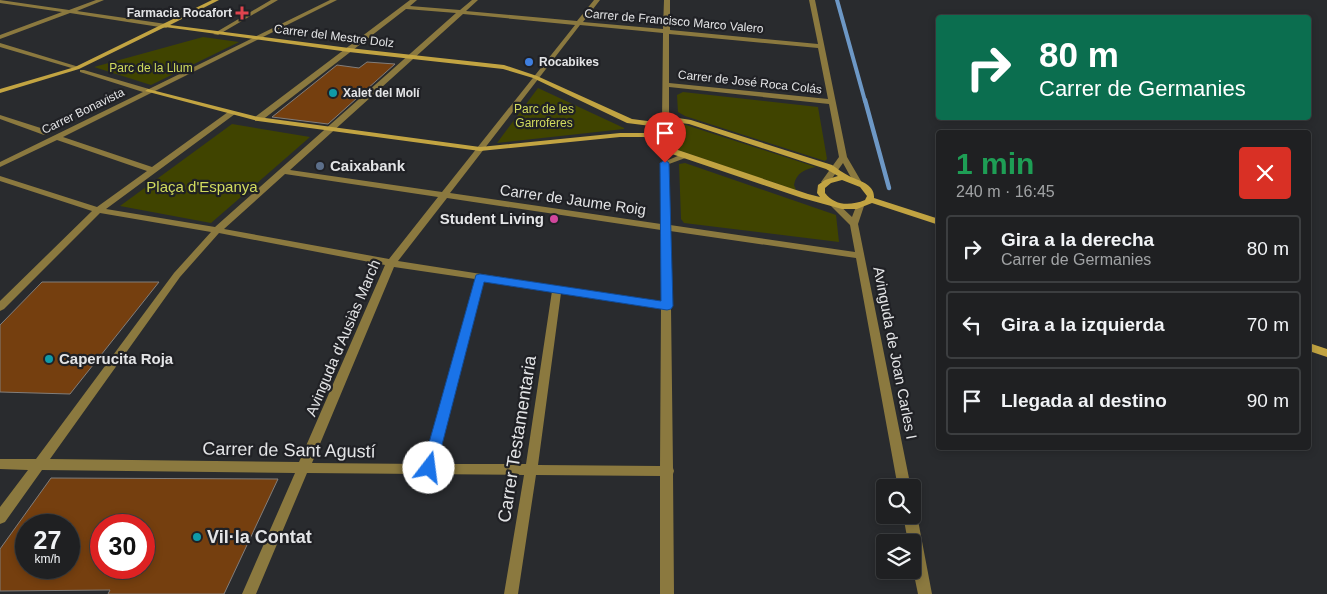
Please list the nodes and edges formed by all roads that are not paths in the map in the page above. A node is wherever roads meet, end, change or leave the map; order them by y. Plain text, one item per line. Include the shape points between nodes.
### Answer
1 (101, 0) edge
2 (216, 0) edge
3 (275, 0) edge
4 (334, 0) edge
5 (414, 0) edge
6 (475, 0) edge
7 (598, 0) edge
8 (667, 0) edge
9 (812, 0) edge
10 (2, 1) edge
11 (406, 7) junction
12 (68, 12) junction
13 (461, 13) junction
14 (579, 24) junction
15 (166, 26) junction
16 (667, 32) junction
17 (216, 34) junction
18 (0, 37) edge
19 (258, 37) junction
20 (0, 45) edge
21 (821, 46) junction
22 (349, 50) junction
23 (413, 57) junction
24 (80, 70) junction
25 (536, 76) junction
26 (666, 85) junction
27 (0, 91) edge
28 (148, 91) junction
29 (832, 102) junction
30 (231, 114) junction
31 (0, 118) edge
32 (258, 120) junction
33 (665, 120) junction
34 (656, 124) junction
35 (330, 130) junction
36 (47, 133) dead end
37 (649, 136) junction
38 (56, 137) junction
39 (480, 149) junction
40 (685, 155) junction
41 (843, 158) junction
42 (0, 165) edge
43 (834, 169) junction
44 (152, 170) junction
45 (282, 171) junction
46 (0, 178) edge
47 (853, 180) junction
48 (825, 182) junction
49 (443, 196) junction
50 (869, 199) junction
51 (829, 202) junction
52 (860, 206) junction
53 (98, 210) junction
54 (936, 221) edge
55 (854, 224) junction
56 (666, 227) junction
57 (217, 230) junction
58 (860, 256) junction
59 (390, 263) junction
60 (480, 277) junction
61 (557, 289) junction
62 (667, 306) junction
63 (0, 307) edge
64 (1311, 348) edge
65 (1327, 353) edge
66 (0, 464) edge
67 (41, 464) junction
68 (303, 468) junction
69 (429, 468) junction
70 (531, 470) junction
71 (668, 471) junction
72 (903, 479) edge
73 (0, 518) edge
74 (912, 524) edge
75 (249, 594) edge
76 (511, 594) edge
77 (667, 594) edge
78 (925, 594) edge

1 - 12 street
2 - 15 street
3 - 17 street
4 - 19 street, Carrer Bonavista
5 - 11 street
6 - 13 street
7 - 14 street, Avinguda d'Ausiàs March
8 - 16 street
9 - 21 street
10 - 12 street, Carrer del Mestre Dolz
11 - 13 street, Carrer de Francisco Marco Valero
11 - 22 street
12 - 15 street, Carrer del Mestre Dolz
12 - 18 street
13 - 14 street, Carrer de Francisco Marco Valero
13 - 23 street
14 - 16 street, Carrer de Francisco Marco Valero
14 - 25 street, Avinguda d'Ausiàs March
15 - 17 street, Carrer del Mestre Dolz
15 - 24 street
16 - 21 street, Carrer de Francisco Marco Valero
16 - 26 street
17 - 19 street, Carrer del Mestre Dolz
19 - 22 street, Carrer del Mestre Dolz
19 - 28 street, Carrer Bonavista
20 - 24 street
21 - 29 street
22 - 23 street, Carrer del Mestre Dolz
22 - 32 street
23 - 25 street, Carrer del Mestre Dolz via 504,67
23 - 35 street
24 - 27 street
24 - 28 street
25 - 34 street, Carrer del Mestre Dolz via 630,121
25 - 39 street, Avinguda d'Ausiàs March
26 - 29 street, Carrer de José Roca Colás
26 - 33 street
28 - 30 street
28 - 38 street, Carrer Bonavista
29 - 41 street
30 - 32 street
30 - 44 street
31 - 36 street
32 - 35 street
33 - 34 street
33 - 43 street via 691,122
34 - 37 street
35 - 39 street
35 - 45 street
37 - 39 street via 620,135
37 - 40 street via 651,141
38 - 42 street, Carrer Bonavista
38 - 44 street
39 - 49 street, Avinguda d'Ausiàs March
40 - 51 street
40 - 56 street via 665,163
41 - 43 street
41 - 47 street
43 - 47 street
43 - 48 street
44 - 53 street
45 - 49 street, Carrer de Jaume Roig
45 - 57 street
46 - 53 street
47 - 48 street
47 - 50 street via 869,190
48 - 51 street via 820,189
49 - 56 street, Carrer de Jaume Roig
49 - 59 street, Avinguda d'Ausiàs March
50 - 52 street
50 - 54 street
51 - 52 street via 851,208
51 - 55 street
52 - 55 street, Avinguda de Joan Carles I
53 - 57 street
53 - 63 street
55 - 58 street, Avinguda de Joan Carles I
56 - 58 street, Carrer de Jaume Roig
56 - 62 street
57 - 59 street
57 - 67 street via 177,276
58 - 72 street, Avinguda de Joan Carles I
59 - 60 street
59 - 68 street, Avinguda d'Ausiàs March
60 - 61 street
60 - 69 street
61 - 62 street
61 - 70 street, Carrer Testamentaria
62 - 71 street
64 - 65 street
66 - 67 street, Carrer de Sant Agustí
67 - 68 street, Carrer de Sant Agustí
67 - 73 street
68 - 69 street, Carrer de Sant Agustí
68 - 75 street, Avinguda d'Ausiàs March
69 - 70 street, Carrer de Sant Agustí
70 - 71 street, Carrer de Sant Agustí
70 - 76 street, Carrer Testamentaria
71 - 77 street
74 - 78 street

